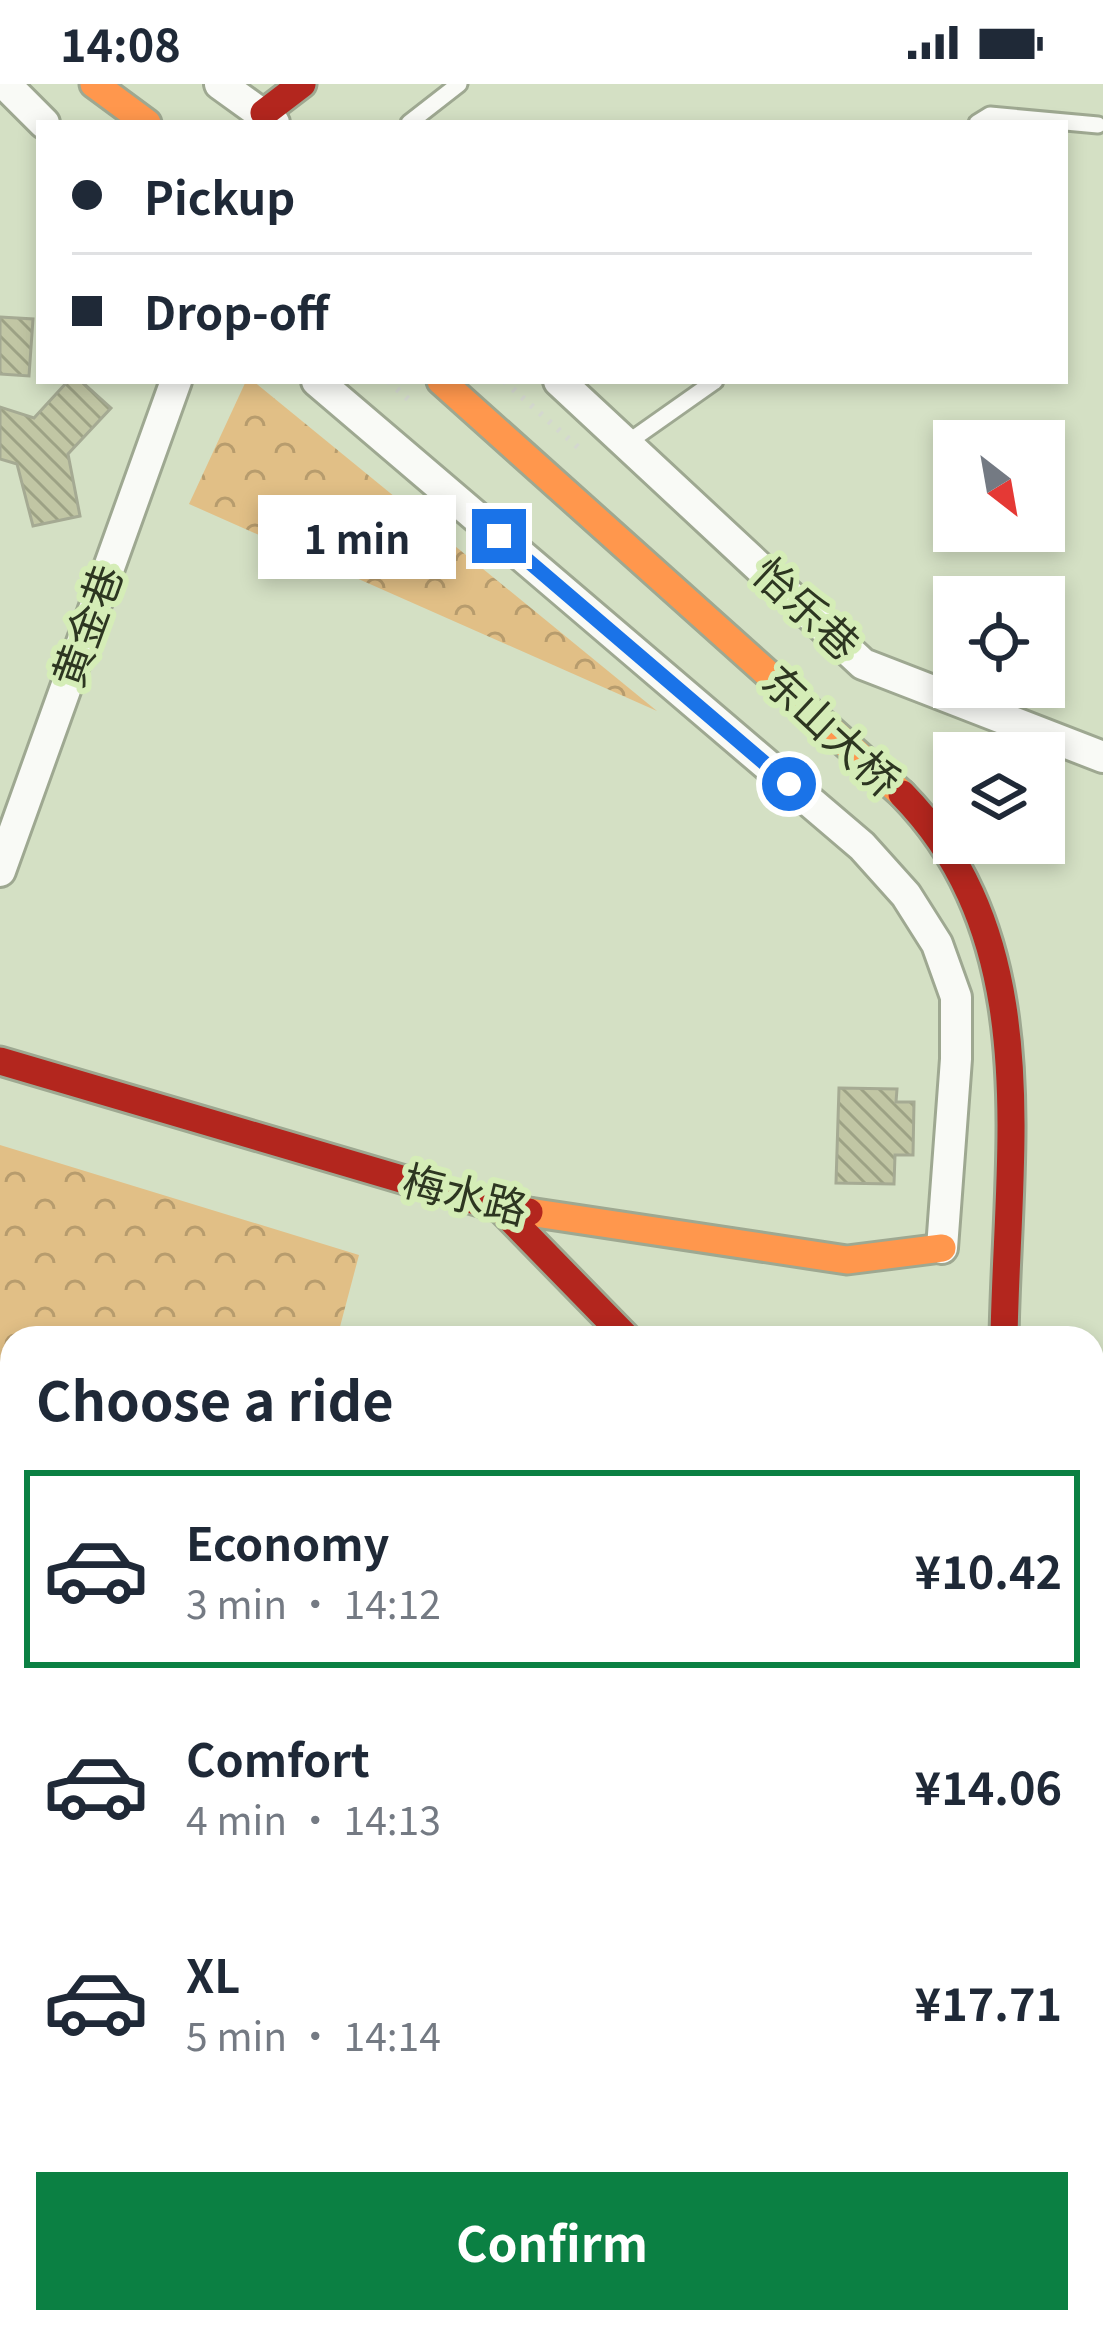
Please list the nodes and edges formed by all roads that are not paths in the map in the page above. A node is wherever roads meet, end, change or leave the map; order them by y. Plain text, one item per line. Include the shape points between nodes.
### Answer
1 (5, 84) edge
2 (94, 84) edge
3 (120, 84) edge
4 (220, 84) edge
5 (302, 84) edge
6 (459, 84) edge
7 (269, 118) edge
8 (41, 120) edge
9 (148, 120) edge
10 (150, 120) edge
11 (413, 120) edge
12 (982, 120) edge
13 (1019, 120) edge
14 (1097, 124) dead end
15 (1072, 129) edge
16 (175, 384) edge
17 (321, 384) edge
18 (444, 384) edge
19 (562, 384) edge
20 (711, 384) edge
21 (627, 443) junction
22 (1103, 758) edge
23 (0, 871) edge
24 (0, 1061) edge
25 (500, 1208) junction
26 (942, 1247) joint
27 (615, 1326) edge
28 (1004, 1326) edge

1 - 8 street
2 - 9 main road
3 - 10 main road
4 - 7 street
5 - 7 main road
6 - 11 lane
12 - 13 lane
14 - 15 lane
16 - 23 street, 黄金巷
17 - 26 street via 862,846 906,895 937,944 956,997
18 - 28 main road, 东山大桥 via 846,742 950,851 985,915 1011,1045
19 - 21 street, 怡乐巷
20 - 21 lane
21 - 22 street, 怡乐巷 via 863,664
24 - 25 main road, 梅水路
25 - 26 main road, 梅水路 via 847,1260
25 - 27 main road

